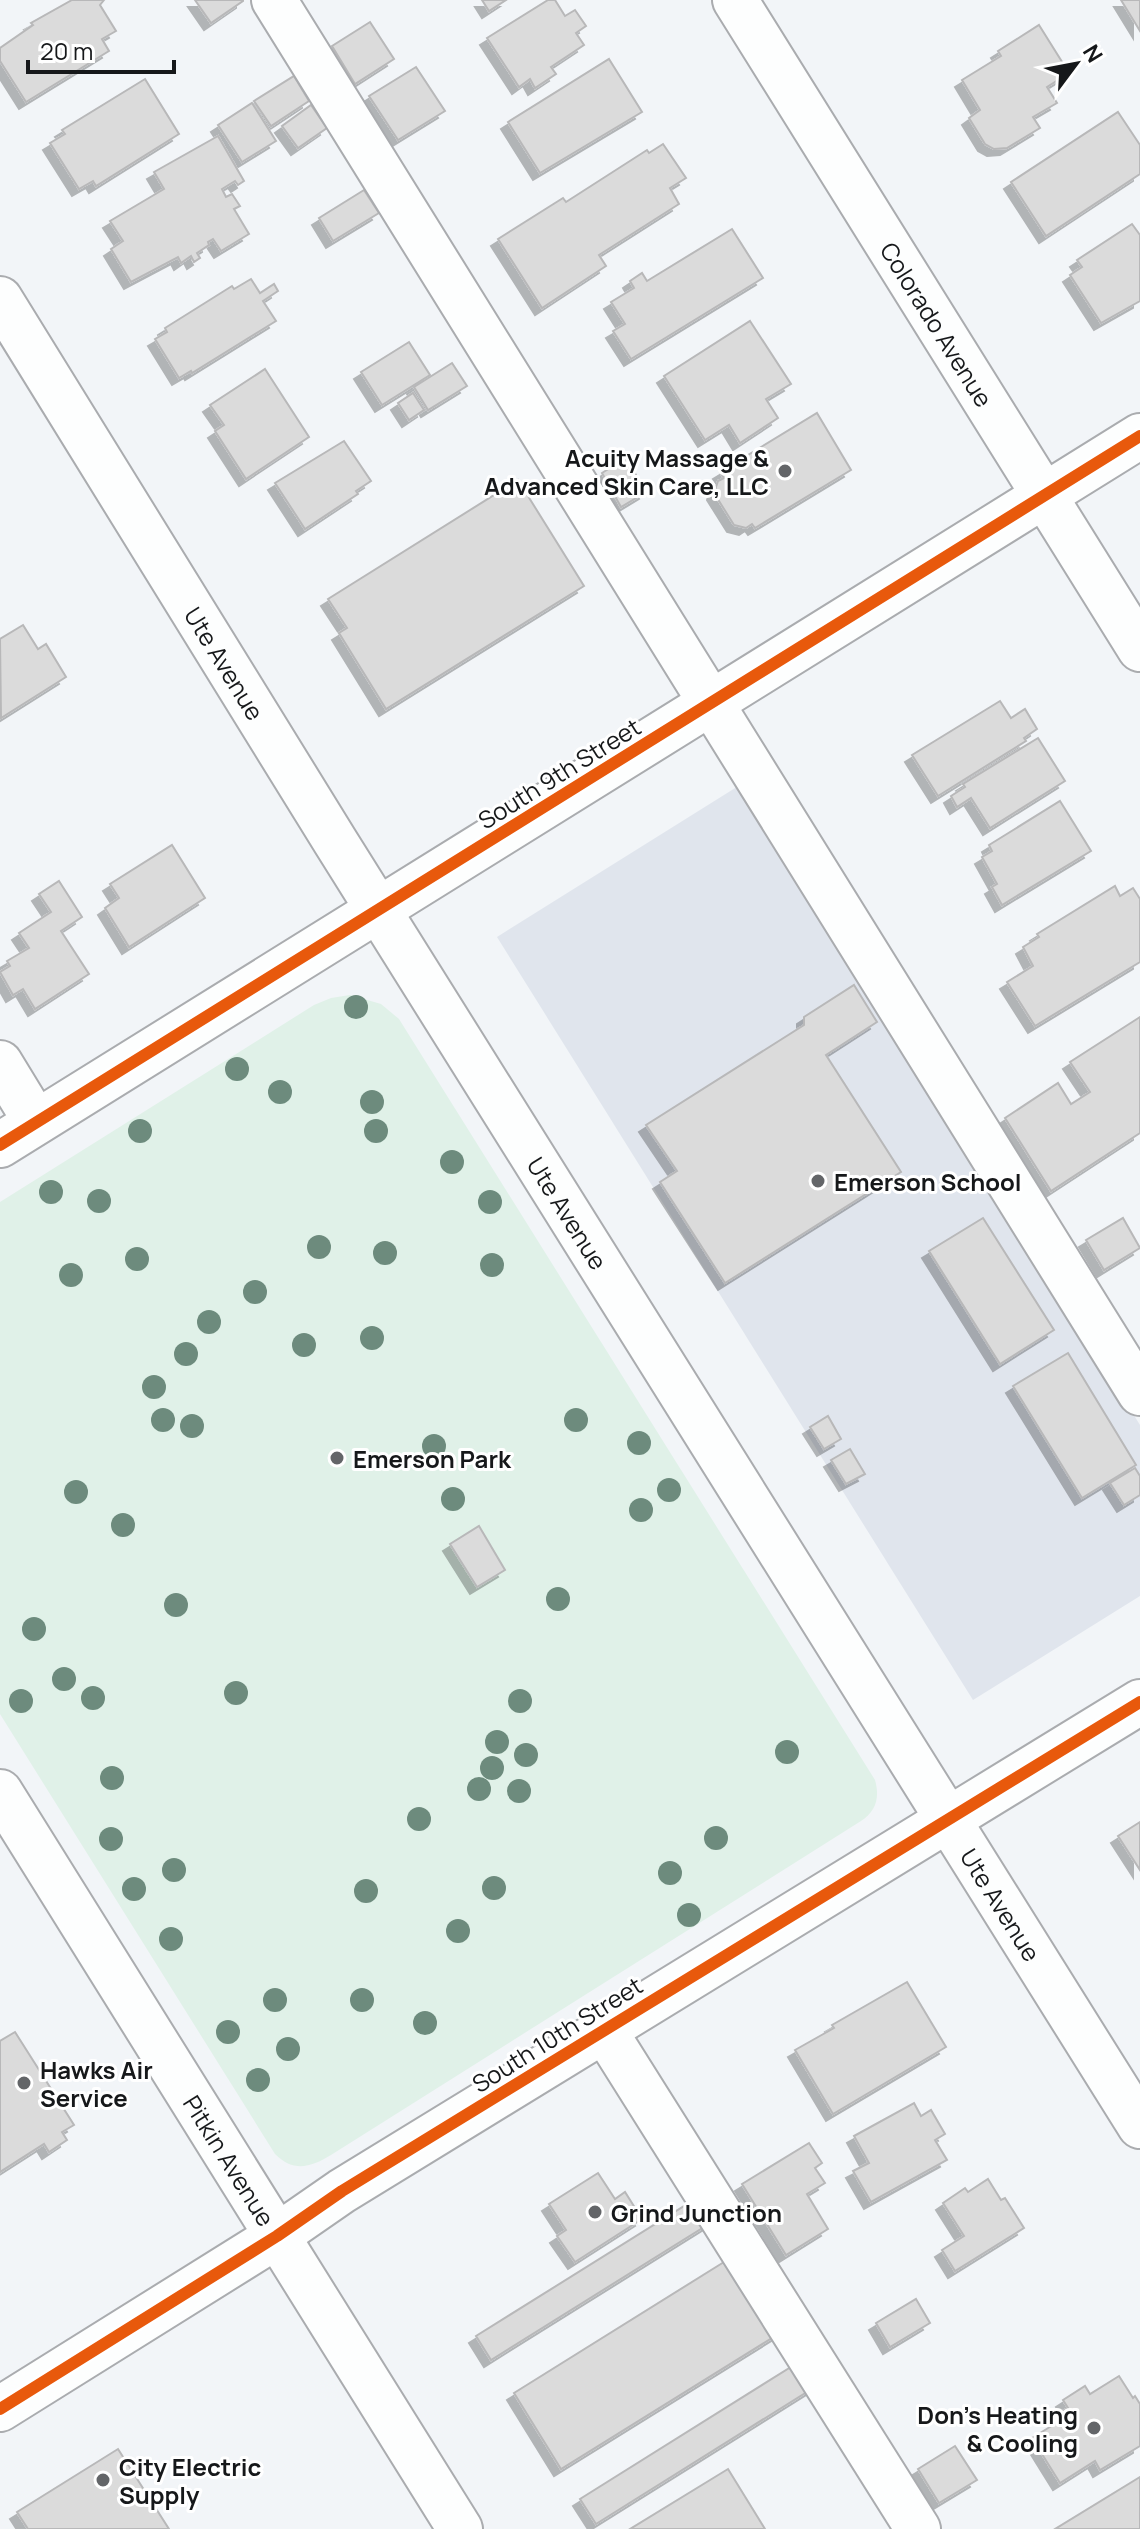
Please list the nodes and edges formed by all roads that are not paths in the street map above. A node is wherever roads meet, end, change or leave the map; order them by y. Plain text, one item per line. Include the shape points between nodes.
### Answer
1 (274, 0) edge
2 (735, 0) edge
3 (0, 299) edge
4 (1140, 436) edge
5 (1045, 496) junction
6 (1140, 649) edge
7 (710, 704) junction
8 (378, 911) junction
9 (0, 1063) edge
10 (36, 1122) junction
11 (0, 1145) edge
12 (1140, 1393) edge
13 (1140, 1702) edge
14 (0, 1792) edge
15 (949, 1821) junction
16 (604, 2030) junction
17 (1140, 2126) edge
18 (277, 2236) junction
19 (0, 2409) edge
20 (460, 2529) edge
21 (918, 2529) edge

1 - 7 street
2 - 5 street, Colorado Avenue
3 - 8 street, Ute Avenue
4 - 5 street, South 9th Street
5 - 6 street, Colorado Avenue
5 - 7 street, South 9th Street
7 - 8 street, South 9th Street
7 - 12 street
8 - 10 street, South 9th Street
8 - 15 street, Ute Avenue
9 - 10 street
10 - 11 street, South 9th Street
13 - 15 street, South 10th Street
14 - 18 street, Pitkin Avenue
15 - 16 street, South 10th Street
15 - 17 street, Ute Avenue
16 - 18 street, South 10th Street
16 - 21 street
18 - 19 street, South 10th Street
18 - 20 street, Pitkin Avenue

